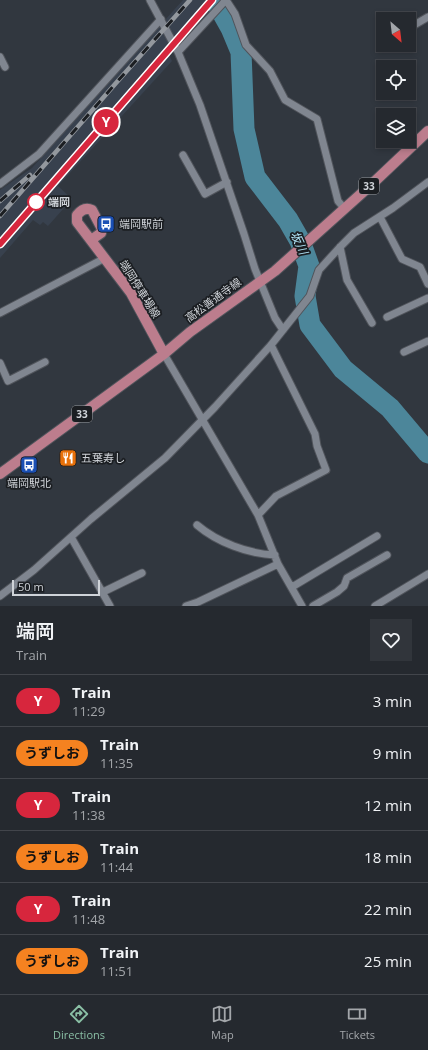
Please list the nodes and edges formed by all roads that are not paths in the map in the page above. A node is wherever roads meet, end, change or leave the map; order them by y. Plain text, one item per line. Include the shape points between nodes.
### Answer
1 (150, 0) edge
2 (226, 0) edge
3 (428, 17) edge
4 (161, 19) junction
5 (416, 24) edge
6 (178, 52) junction
7 (0, 57) edge
8 (5, 67) dead end
9 (428, 131) edge
10 (184, 155) dead end
11 (227, 182) junction
12 (428, 182) edge
13 (0, 184) edge
14 (344, 208) junction
15 (380, 217) junction
16 (91, 240) dead end
17 (340, 247) junction
18 (105, 258) junction
19 (261, 281) junction
20 (428, 284) edge
21 (428, 298) edge
22 (0, 313) edge
23 (387, 317) dead end
24 (372, 323) dead end
25 (283, 330) junction
26 (428, 341) edge
27 (271, 345) junction
28 (404, 352) dead end
29 (164, 354) junction
30 (45, 362) dead end
31 (0, 363) edge
32 (203, 419) junction
33 (0, 474) edge
34 (258, 515) junction
35 (197, 525) dead end
36 (377, 536) dead end
37 (71, 537) junction
38 (274, 555) junction
39 (387, 555) dead end
40 (278, 564) junction
41 (142, 573) dead end
42 (428, 574) edge
43 (292, 587) junction
44 (103, 592) junction
45 (0, 596) edge
46 (110, 606) edge
47 (186, 606) edge
48 (302, 606) edge
49 (314, 606) edge
50 (375, 606) edge

1 - 4 street
2 - 6 street
2 - 14 street via 235,14 246,45 270,71 285,100 317,119 338,201
3 - 5 street
4 - 6 street
4 - 13 street via 39,154
6 - 11 street
7 - 8 street
9 - 14 main road, 高松善通寺線 / 33
10 - 11 street via 205,194
11 - 19 street
12 - 15 street
14 - 19 main road, 高松善通寺線 / 33 via 295,254
15 - 17 street via 354,233
15 - 20 street via 402,259 420,267
16 - 18 main road, 端岡停車場線
17 - 24 street via 347,280
17 - 25 street via 319,270 310,296
18 - 22 street
18 - 29 main road, 端岡停車場線 via 131,293
19 - 25 street via 275,318
19 - 29 main road, 高松善通寺線 / 33
21 - 23 street
25 - 27 street
26 - 28 street
27 - 32 street
27 - 34 street via 315,434 326,470 276,496
29 - 32 street
29 - 33 main road, 高松善通寺線 / 33
30 - 31 street via 8,381
32 - 34 street
32 - 37 street via 165,458
34 - 38 street
35 - 38 street via 208,534 233,546
36 - 43 street
37 - 44 street
37 - 45 street
38 - 40 street
39 - 49 street via 347,578 344,586 337,592
40 - 43 street
40 - 47 street
41 - 44 street
42 - 50 street
43 - 48 street
44 - 46 street

